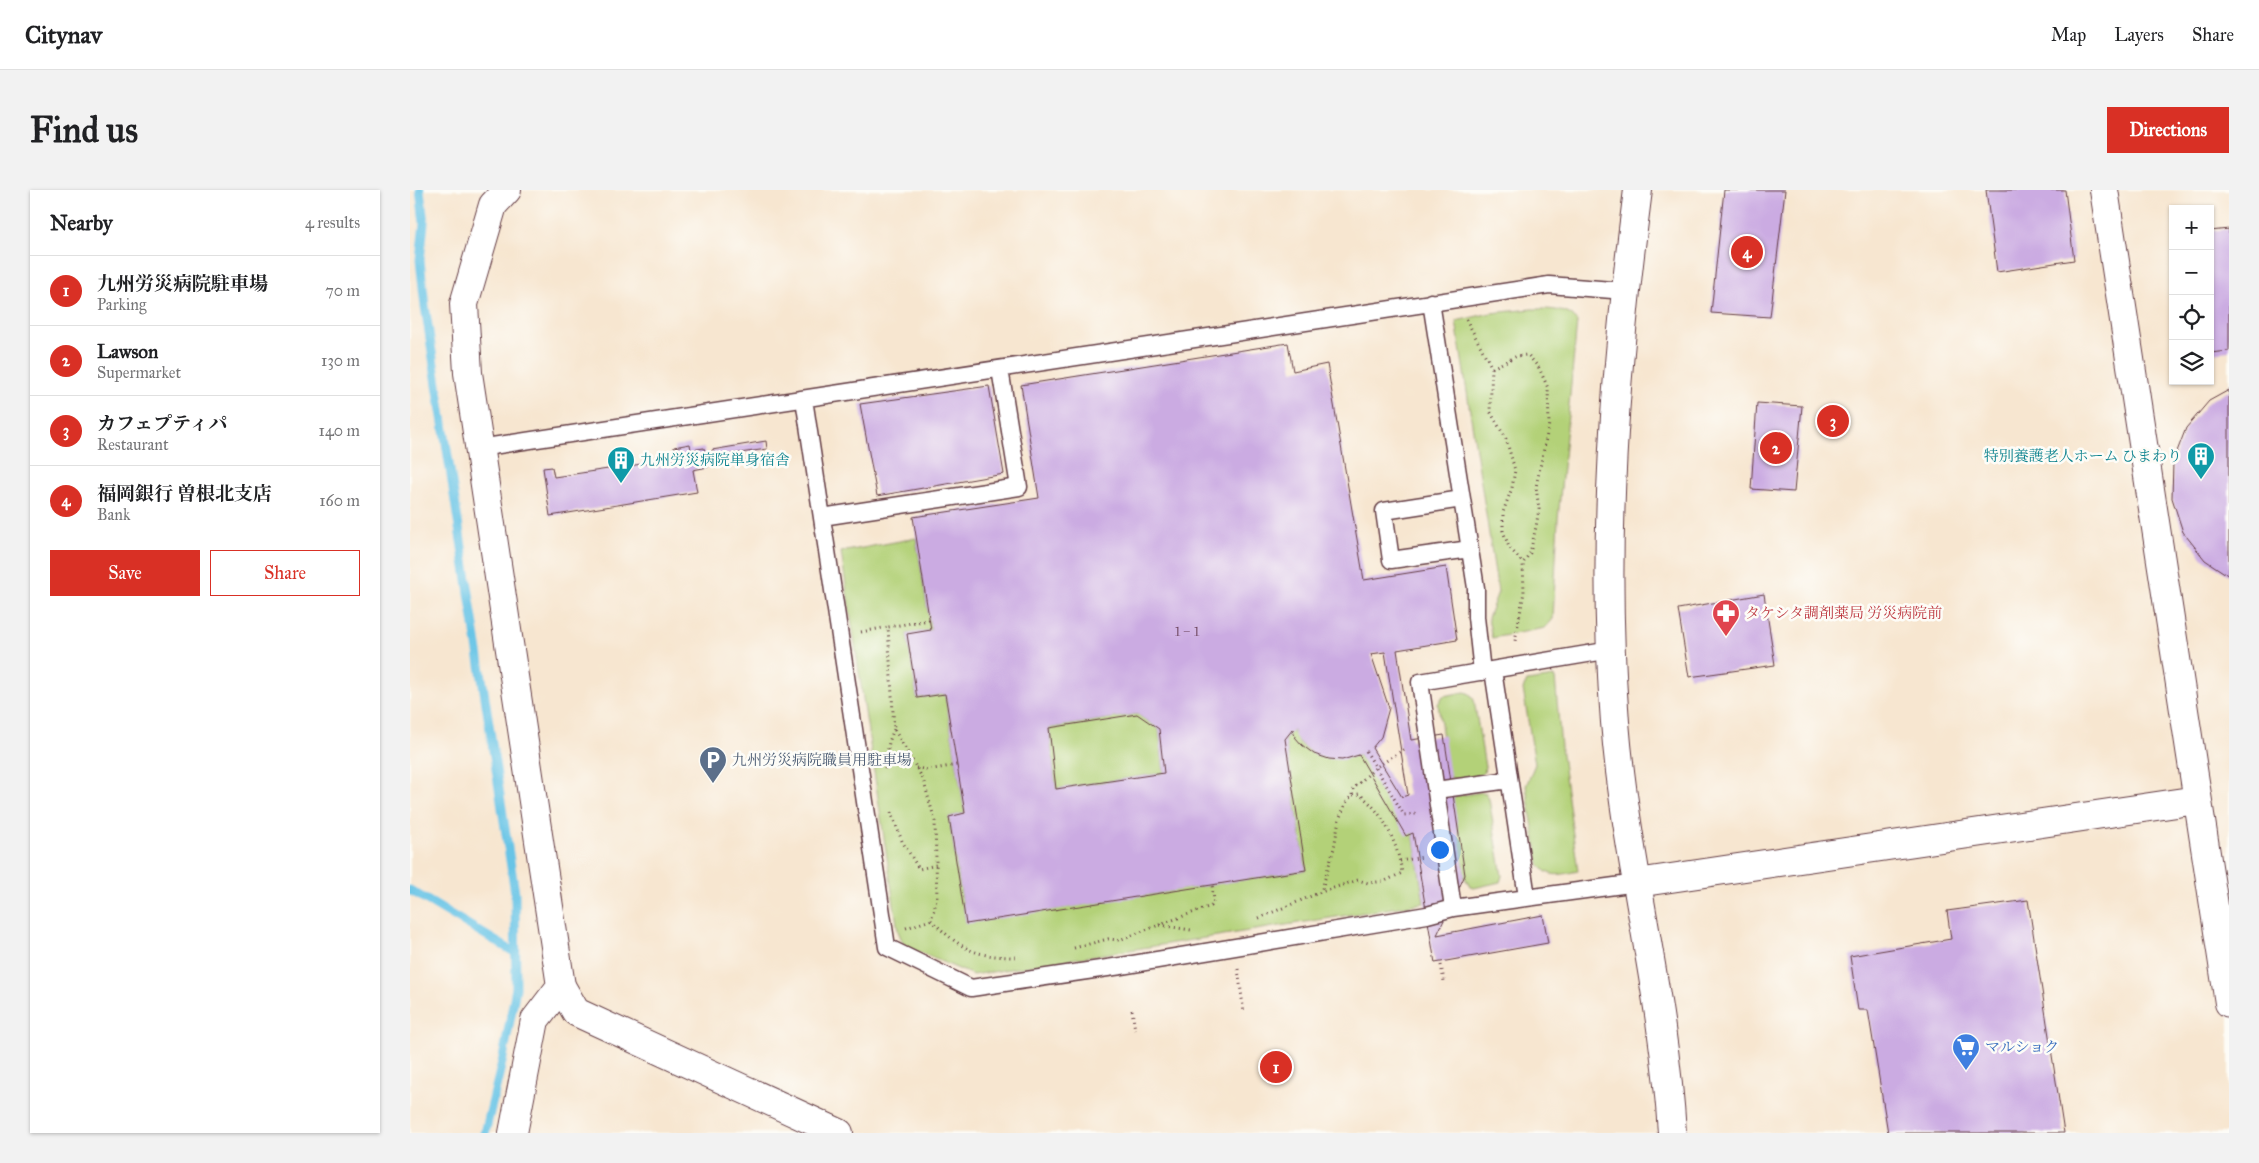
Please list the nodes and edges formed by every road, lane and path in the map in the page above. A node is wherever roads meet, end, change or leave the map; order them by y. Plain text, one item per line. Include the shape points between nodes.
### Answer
1 (506, 190) edge
2 (1638, 190) edge
3 (2104, 190) edge
4 (1625, 291) junction
5 (1431, 302) junction
6 (1464, 314) dead end
7 (1492, 368) junction
8 (1000, 369) junction
9 (804, 399) junction
10 (479, 448) junction
11 (1462, 499) junction
12 (822, 517) junction
13 (1470, 549) junction
14 (1523, 563) junction
15 (929, 620) dead end
16 (888, 627) junction
17 (853, 633) dead end
18 (1515, 641) dead end
19 (1611, 650) junction
20 (1487, 671) junction
21 (894, 729) junction
22 (1406, 748) dead end
23 (1366, 751) dead end
24 (957, 765) dead end
25 (916, 768) junction
26 (1375, 768) junction
27 (885, 775) dead end
28 (1509, 780) junction
29 (1436, 790) junction
30 (1352, 795) junction
31 (2197, 800) junction
32 (891, 810) dead end
33 (1416, 814) dead end
34 (1423, 857) dead end
35 (1400, 861) junction
36 (936, 865) junction
37 (1637, 883) junction
38 (1212, 885) dead end
39 (1321, 892) junction
40 (1527, 897) junction
41 (1453, 908) junction
42 (1258, 918) dead end
43 (931, 919) junction
44 (1159, 925) junction
45 (1196, 929) dead end
46 (898, 931) dead end
47 (1071, 949) dead end
48 (1025, 956) dead end
49 (1441, 965) dead end
50 (1444, 981) dead end
51 (561, 986) junction
52 (1241, 994) dead end
53 (2229, 1002) edge
54 (1132, 1010) dead end
55 (1244, 1013) dead end
56 (1135, 1030) dead end
57 (513, 1133) edge
58 (839, 1133) edge
59 (1672, 1133) edge

1 - 10 street via 493,205 464,304 468,373
2 - 4 street
3 - 31 street
4 - 5 lane via 1548,285
4 - 19 street via 1614,428 1609,593
5 - 8 lane
5 - 11 lane
6 - 7 path
7 - 14 path via 1490,411 1506,439 1515,470 1503,512 1503,531 1509,547
7 - 14 path via 1517,356 1528,355 1540,368 1548,388 1549,424 1536,487 1536,527 1530,553
8 - 9 lane
8 - 12 lane via 1019,487
9 - 10 lane
9 - 12 lane
10 - 51 street
11 - 13 lane
11 - 13 lane via 1384,511 1391,560
12 - 41 lane via 887,947 971,988 1427,915
13 - 20 lane via 1476,588 1476,617
14 - 18 path via 1524,592
15 - 16 path
16 - 17 path
16 - 21 path
19 - 20 lane
19 - 37 street via 1615,723
20 - 28 lane
20 - 29 lane via 1420,682
21 - 25 path
21 - 27 path
22 - 26 path
23 - 26 path
24 - 25 path via 928,770
25 - 36 path via 923,779 935,821
26 - 30 path via 1353,789
26 - 33 path via 1404,815
28 - 29 lane
28 - 40 lane
29 - 41 lane
30 - 35 path via 1358,794 1367,800 1397,846
30 - 39 path via 1339,819
31 - 37 street
31 - 53 street
32 - 36 path via 902,841 919,869
34 - 35 path
35 - 39 path via 1402,873 1385,881 1368,883 1358,880
36 - 43 path via 937,899
37 - 40 lane
37 - 59 street via 1663,1037
38 - 44 path via 1214,900 1211,906
39 - 42 path
40 - 41 lane
43 - 46 path
43 - 48 path via 966,949 998,956
44 - 45 path
44 - 47 path via 1119,940 1108,939
49 - 50 path
51 - 57 street via 535,1020
51 - 58 street via 576,1012
52 - 55 path
54 - 56 path

